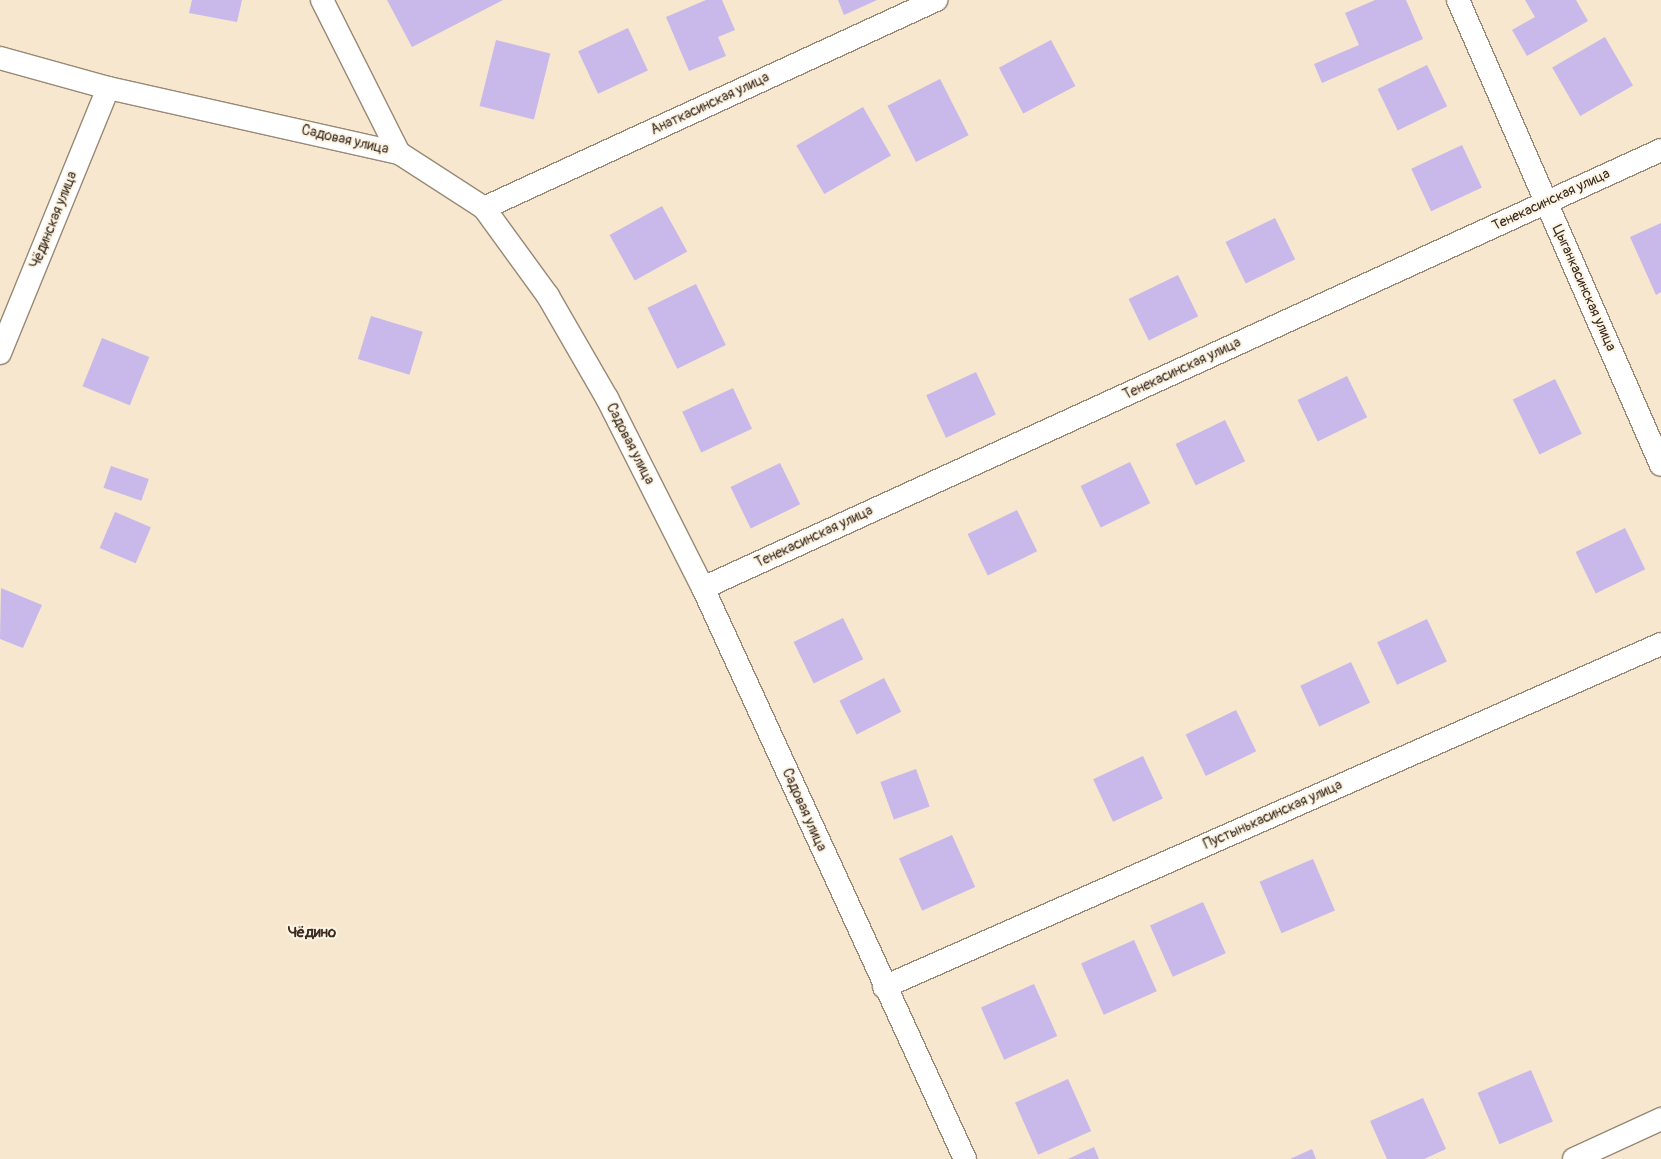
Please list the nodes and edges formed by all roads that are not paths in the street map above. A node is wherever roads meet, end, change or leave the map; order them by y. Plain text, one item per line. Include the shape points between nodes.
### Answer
1 (322, 0) edge
2 (936, 0) edge
3 (1458, 0) edge
4 (0, 58) edge
5 (108, 88) junction
6 (1661, 150) edge
7 (399, 153) junction
8 (1546, 202) junction
9 (484, 208) junction
10 (0, 353) edge
11 (1661, 465) edge
12 (703, 588) junction
13 (1661, 644) edge
14 (884, 987) junction
15 (1661, 1119) edge
16 (964, 1159) edge
17 (1574, 1159) edge

1 - 7 street
2 - 9 street, Анаткасинская улица
3 - 8 street, Цыганкасинская улица
4 - 5 street, Садовая улица
5 - 7 street, Садовая улица
5 - 10 street, Чёдинская улица
6 - 8 street, Тенекасинская улица
7 - 9 street, Садовая улица
8 - 11 street, Цыганкасинская улица
8 - 12 street, Тенекасинская улица
9 - 12 street, Садовая улица via 553,305 606,398
12 - 14 street, Садовая улица
13 - 14 street, Пустынькасинская улица
14 - 16 street, Садовая улица
15 - 17 street

